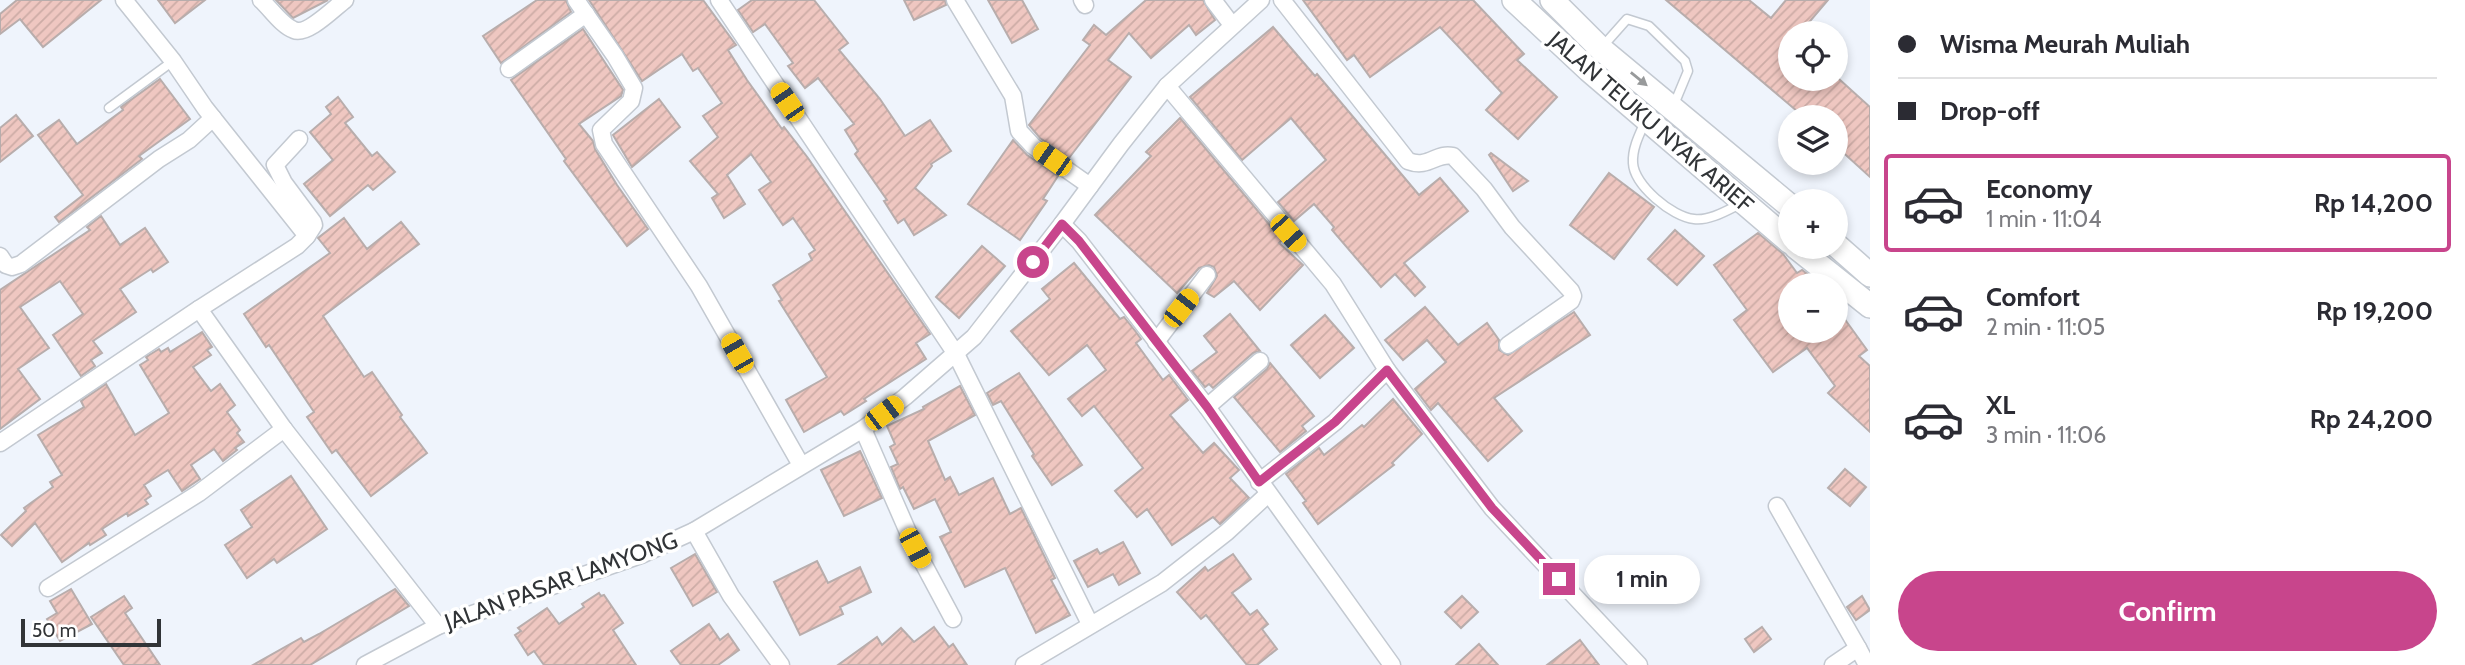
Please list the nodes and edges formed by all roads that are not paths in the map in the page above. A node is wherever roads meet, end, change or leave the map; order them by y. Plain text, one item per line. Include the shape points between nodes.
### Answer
1 (124, 0) edge
2 (261, 0) edge
3 (345, 0) edge
4 (576, 0) edge
5 (719, 0) edge
6 (955, 0) edge
7 (1213, 0) edge
8 (1261, 0) edge
9 (1282, 0) edge
10 (1514, 0) edge
11 (1552, 0) edge
12 (586, 14) junction
13 (1232, 26) junction
14 (1601, 49) junction
15 (173, 61) junction
16 (509, 69) dead end
17 (1167, 86) junction
18 (109, 108) dead end
19 (1673, 108) junction
20 (213, 118) junction
21 (1646, 119) junction
22 (299, 138) dead end
23 (1090, 186) junction
24 (1778, 196) edge
25 (1743, 203) junction
26 (1062, 224) junction
27 (1778, 232) edge
28 (307, 236) junction
29 (0, 256) edge
30 (1848, 256) edge
31 (1812, 259) edge
32 (1207, 275) dead end
33 (1870, 275) edge
34 (1870, 306) edge
35 (199, 309) junction
36 (1156, 342) junction
37 (1508, 345) dead end
38 (956, 354) junction
39 (1260, 361) dead end
40 (1387, 370) junction
41 (1207, 407) junction
42 (284, 429) junction
43 (863, 429) junction
44 (0, 443) edge
45 (801, 465) junction
46 (1263, 488) junction
47 (1777, 506) dead end
48 (694, 531) junction
49 (48, 588) dead end
50 (953, 619) dead end
51 (1090, 624) junction
52 (438, 626) junction
53 (1858, 648) junction
54 (365, 665) edge
55 (780, 665) edge
56 (1024, 665) edge
57 (1392, 665) edge
58 (1639, 665) edge
59 (1833, 665) edge
60 (1867, 665) edge

1 - 15 street
2 - 3 street via 291,30 299,32
4 - 12 street
5 - 38 street
6 - 23 street via 1013,96 1019,131
7 - 13 street
8 - 13 street, JALAN PASAR LAMYONG
9 - 37 street via 1408,161 1421,165 1453,156 1571,291 1571,301
10 - 21 main road, JALAN TEUKU NYAK ARIEF
11 - 14 main road, JALAN TEUKU NYAK ARIEF
12 - 16 street
12 - 45 street via 634,88 631,101 601,130 604,144 699,285
13 - 17 street, JALAN PASAR LAMYONG
14 -> 19 main road, JALAN TEUKU NYAK ARIEF
14 - 19 lane via 1627,19 1649,26 1685,61 1688,71
15 - 18 lane
15 - 20 street
17 - 23 street, JALAN PASAR LAMYONG
17 - 40 street via 1333,284
19 - 24 main road, JALAN TEUKU NYAK ARIEF
20 - 28 street
20 - 29 street via 21,264 6,265
21 - 25 main road, JALAN TEUKU NYAK ARIEF
21 - 25 lane via 1633,151 1633,167 1662,205 1693,219 1718,215
22 - 28 street via 275,165 313,222
23 - 26 street, JALAN PASAR LAMYONG
25 - 27 main road, JALAN TEUKU NYAK ARIEF
26 - 36 street
26 - 38 street, JALAN PASAR LAMYONG
28 - 35 street
30 - 33 main road
31 - 34 main road
32 - 36 street
35 - 42 street
35 - 44 street
36 - 41 street
38 - 43 street, JALAN PASAR LAMYONG
38 - 51 street
39 - 41 street
40 - 46 street
40 - 58 street via 1492,508
41 - 46 street
42 - 49 street via 199,493
42 - 52 street
43 - 45 street, JALAN PASAR LAMYONG
43 - 50 street via 915,548
45 - 48 street, JALAN PASAR LAMYONG
46 - 51 street via 1227,532 1162,583
46 - 57 street
47 - 53 street
48 - 52 street, JALAN PASAR LAMYONG via 641,555
48 - 55 street via 731,596
51 - 56 street
52 - 54 street, JALAN PASAR LAMYONG
53 - 59 street
53 - 60 street

